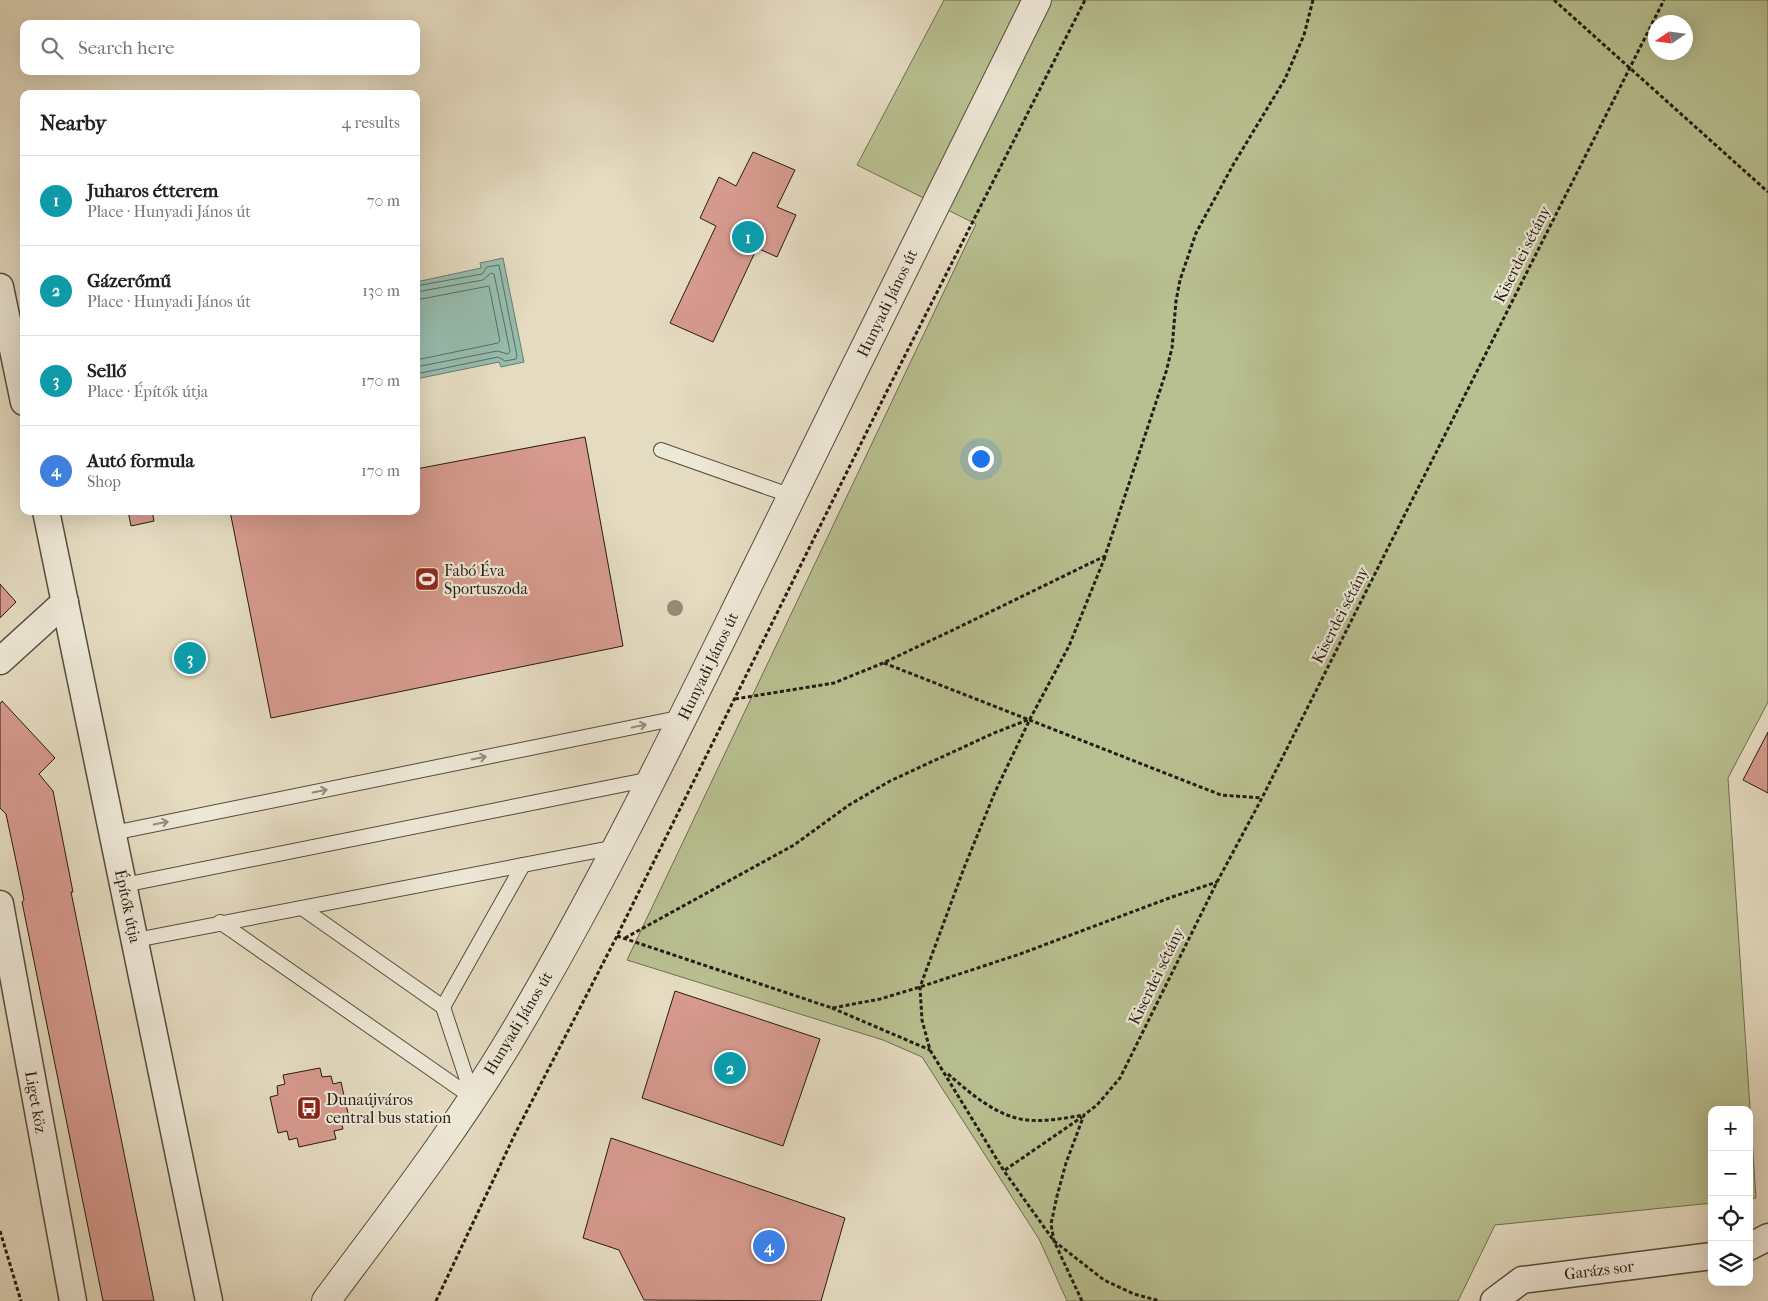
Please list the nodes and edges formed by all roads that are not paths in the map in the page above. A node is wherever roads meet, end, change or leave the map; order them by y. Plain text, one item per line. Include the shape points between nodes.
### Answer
1 (1037, 0) edge
2 (0, 288) edge
3 (20, 383) edge
4 (661, 450) dead end
5 (792, 496) junction
6 (47, 515) edge
7 (65, 602) junction
8 (0, 661) edge
9 (684, 716) junction
10 (652, 779) junction
11 (113, 833) junction
12 (616, 847) junction
13 (523, 865) junction
14 (124, 885) junction
15 (0, 904) edge
16 (302, 908) junction
17 (220, 922) junction
18 (136, 940) junction
19 (443, 1006) junction
20 (473, 1098) junction
21 (1768, 1237) edge
22 (1753, 1246) edge
23 (1708, 1257) edge
24 (73, 1301) edge
25 (209, 1301) edge
26 (326, 1301) edge
27 (1494, 1301) edge

1 - 5 street, Hunyadi János út
2 - 3 street
4 - 5 lane
5 - 9 street, Hunyadi János út
6 - 7 street, Építők útja
7 - 8 street
7 - 11 street, Építők útja
9 - 10 street, Hunyadi János út
11 -> 9 lane
10 - 12 street, Hunyadi János út
10 - 14 lane
11 - 14 street, Építők útja
12 - 13 lane
12 - 20 street, Hunyadi János út via 510,1040
13 - 16 lane
13 - 19 lane
14 - 18 street, Építők útja
15 - 24 street, Liget köz
16 - 17 lane
16 - 19 lane
17 - 18 lane
17 - 20 lane
18 - 25 street, Építők útja
19 - 20 lane
20 - 26 street, Hunyadi János út
21 - 22 street
23 - 27 street, Garázs sor via 1522,1280

